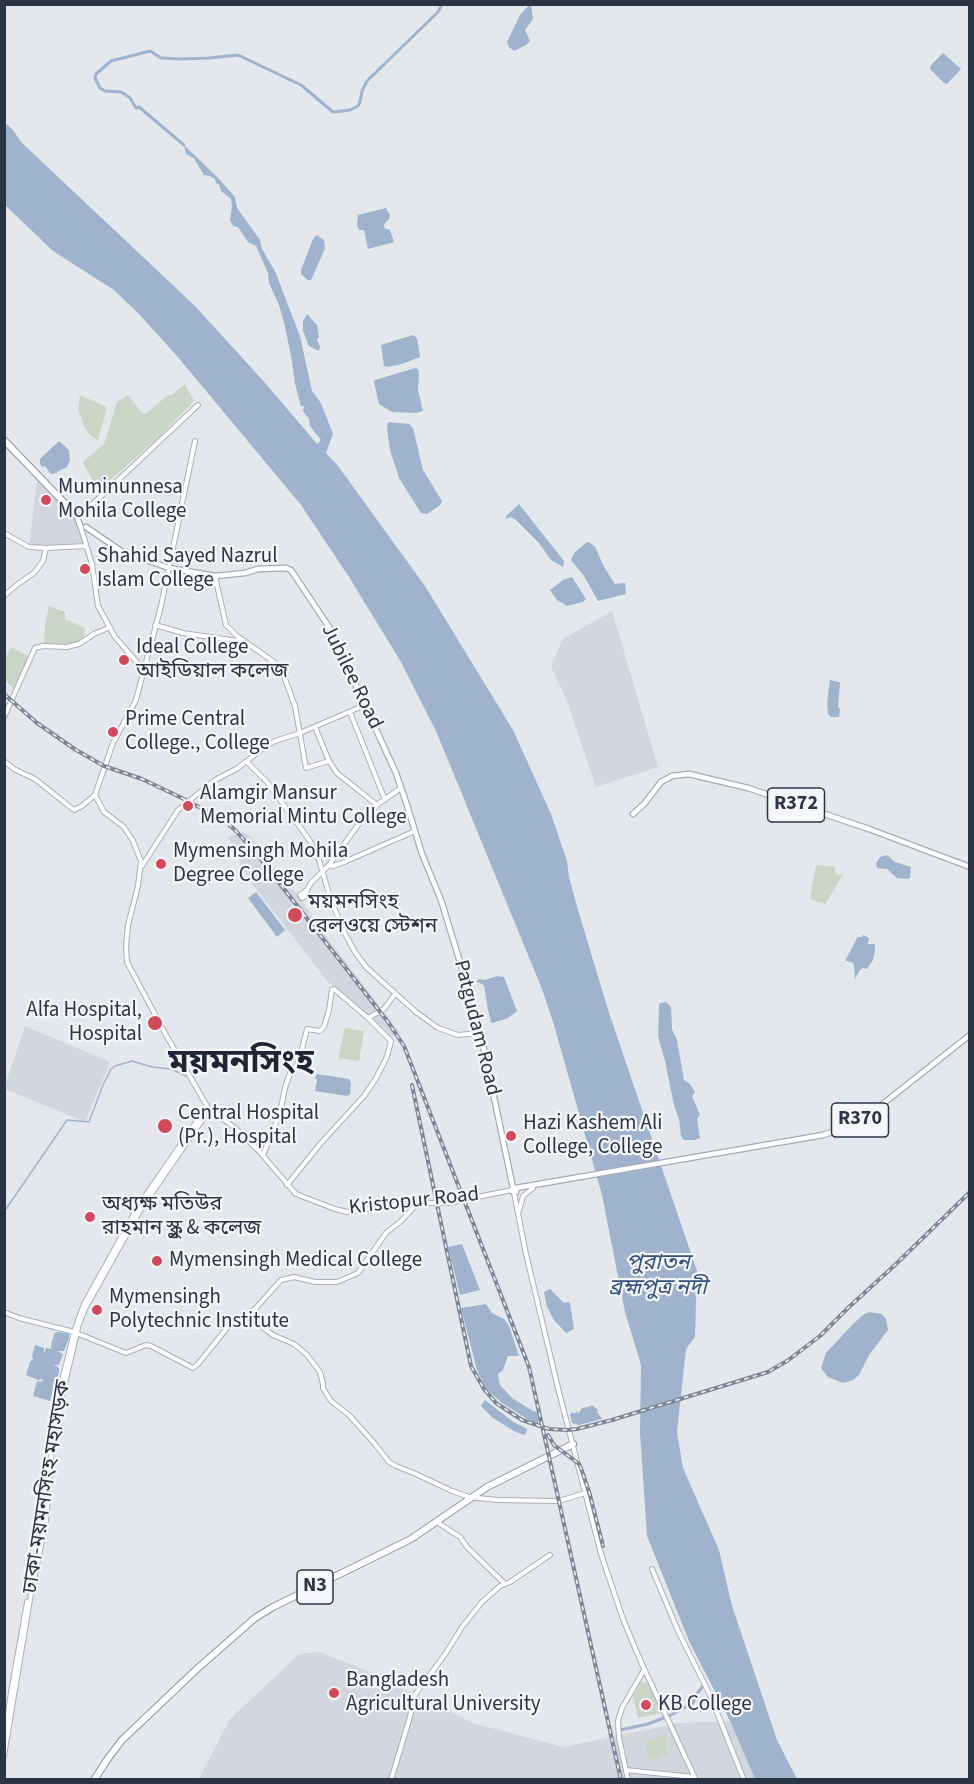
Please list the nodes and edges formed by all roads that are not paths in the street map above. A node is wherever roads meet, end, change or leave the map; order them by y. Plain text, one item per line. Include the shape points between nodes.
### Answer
1 (198, 405) dead end
2 (4, 440) edge
3 (195, 441) dead end
4 (78, 516) junction
5 (84, 529) junction
6 (4, 533) edge
7 (86, 546) junction
8 (46, 548) junction
9 (169, 568) junction
10 (215, 576) junction
11 (4, 596) edge
12 (155, 625) junction
13 (108, 628) junction
14 (247, 642) junction
15 (143, 669) junction
16 (365, 705) junction
17 (350, 712) junction
18 (4, 717) edge
19 (315, 727) junction
20 (300, 733) junction
21 (4, 761) edge
22 (246, 761) junction
23 (329, 761) junction
24 (401, 788) junction
25 (94, 795) junction
26 (385, 800) junction
27 (377, 805) junction
28 (633, 814) dead end
29 (415, 831) junction
30 (329, 865) junction
31 (142, 866) junction
32 (969, 867) edge
33 (323, 873) junction
34 (307, 890) dead end
35 (395, 994) junction
36 (368, 1018) junction
37 (480, 1033) junction
38 (472, 1035) junction
39 (969, 1037) edge
40 (481, 1040) junction
41 (208, 1109) junction
42 (262, 1155) junction
43 (562, 1181) junction
44 (287, 1185) junction
45 (533, 1188) junction
46 (514, 1190) junction
47 (418, 1203) junction
48 (518, 1214) junction
49 (4, 1312) edge
50 (246, 1315) junction
51 (75, 1332) junction
52 (573, 1444) junction
53 (585, 1493) junction
54 (474, 1496) junction
55 (436, 1522) junction
56 (550, 1555) dead end
57 (652, 1569) dead end
58 (506, 1584) junction
59 (644, 1669) junction
60 (4, 1740) edge
61 (4, 1756) edge
62 (626, 1770) junction
63 (695, 1778) edge
64 (94, 1779) edge
65 (391, 1779) edge
66 (628, 1779) edge
67 (744, 1779) edge

1 - 4 street
2 - 4 highway
3 - 9 street
4 - 5 main road
5 - 7 street
5 - 9 main road via 121,551
6 - 8 street via 29,547
7 - 8 street
7 - 13 street via 98,606
8 - 11 street via 34,573
9 - 10 main road
9 - 12 street
10 - 14 street via 226,625
10 - 16 main road, Jubilee Road via 267,568 291,570 329,627
12 - 14 street
12 - 15 street
13 - 15 street
13 - 18 street via 79,644 35,648
14 - 20 street via 282,671
15 - 25 street via 136,700 112,743
16 - 17 street
16 - 24 main road, Jubilee Road
17 - 19 street
17 - 26 street
19 - 20 street
19 - 23 street
20 - 22 street via 274,741
20 - 23 street via 306,768
21 - 25 street via 35,778 74,810
22 - 31 street via 178,810
22 - 33 street via 310,841
23 - 27 street via 337,773
24 - 26 street
24 - 29 main road, Patgudam Road
25 - 31 street via 104,812 124,827
26 - 27 street
27 - 30 street via 355,827
28 - 32 main road, R372 via 661,782 689,774 748,788
29 - 30 street
29 - 37 main road, Patgudam Road via 464,971
30 - 33 street
31 - 41 street via 128,926 126,958
33 - 34 street
33 - 35 street via 355,952
35 - 36 street via 384,1010
35 - 38 street via 438,1028
36 - 42 street via 332,990 324,1027 320,1032 307,1029 298,1064 291,1070 280,1113
36 - 44 street via 391,1041 387,1057 364,1095
37 - 38 street
37 - 40 main road, Patgudam Road
38 - 40 street
39 - 43 main road, R370 via 883,1105 862,1119 823,1135
40 - 46 main road, Patgudam Road
41 - 42 street, Kristopur Road via 235,1128
41 - 51 street, ঢাকা-ময়মনসিংহ মহাসড়ক via 139,1205 84,1304
42 - 44 street, Kristopur Road
43 - 45 main road, Kristopur Road
43 - 46 main road, Kristopur Road
44 - 47 street, Kristopur Road via 296,1194 347,1212
45 - 46 main road, Kristopur Road
45 - 48 street via 522,1198
46 - 47 street, Kristopur Road via 452,1203
46 - 48 street
47 - 50 street via 386,1233 358,1273 337,1282 290,1277 281,1280
48 - 52 street
49 - 51 street
50 - 51 street via 227,1328 193,1368 151,1346 126,1353
50 - 54 street via 308,1355 320,1372 331,1401 349,1415 389,1462 452,1491
51 - 60 street, ঢাকা-ময়মনসিংহ মহাসড়ক via 50,1433 44,1523
51 - 61 street, ঢাকা-ময়মনসিংহ মহাসড়ক via 53,1434 46,1521
52 - 53 street
52 - 54 highway, N3
53 - 54 street via 559,1501
53 - 59 street via 623,1619
54 - 55 highway, N3
55 - 58 street via 460,1537
55 - 64 highway, N3 via 411,1539 249,1622 122,1740
56 - 58 street
57 - 67 street
58 - 65 street via 482,1602 414,1696
59 - 62 street via 618,1721
59 - 63 street
62 - 63 street
62 - 66 street

